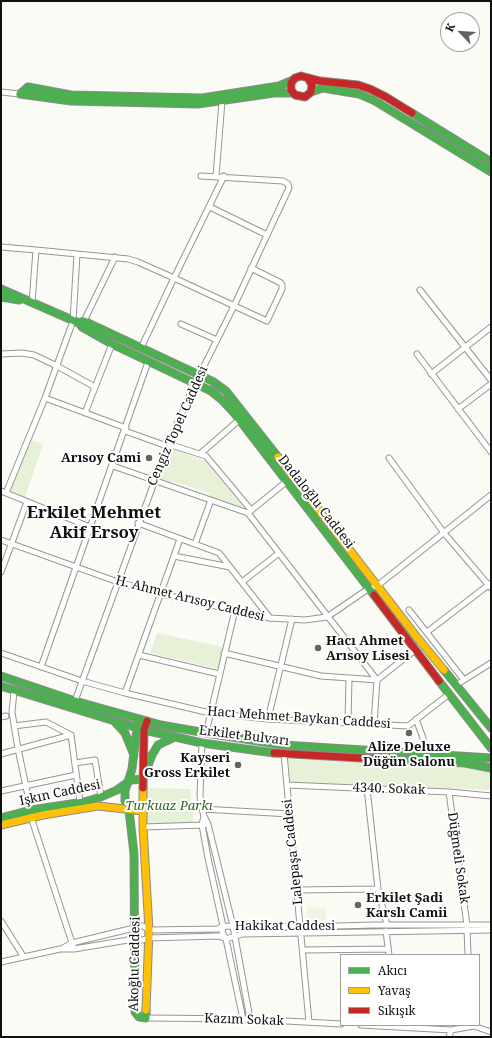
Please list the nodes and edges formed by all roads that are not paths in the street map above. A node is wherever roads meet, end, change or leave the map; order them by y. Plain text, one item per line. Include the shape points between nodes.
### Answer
1 (308, 78) junction
2 (292, 80) junction
3 (1, 92) edge
4 (311, 92) junction
5 (292, 93) junction
6 (20, 94) junction
7 (222, 101) junction
8 (491, 162) edge
9 (491, 172) edge
10 (201, 176) dead end
11 (216, 176) junction
12 (224, 176) junction
13 (210, 207) junction
14 (267, 235) junction
15 (1, 247) edge
16 (36, 250) junction
17 (77, 254) junction
18 (115, 257) junction
19 (251, 268) junction
20 (174, 278) junction
21 (1, 289) edge
22 (420, 290) dead end
23 (1, 297) edge
24 (30, 303) junction
25 (234, 306) junction
26 (79, 321) junction
27 (181, 324) dead end
28 (491, 327) edge
29 (217, 340) junction
30 (112, 344) junction
31 (465, 347) junction
32 (141, 348) junction
33 (1, 354) edge
34 (416, 354) dead end
35 (148, 362) junction
36 (57, 366) junction
37 (431, 374) junction
38 (200, 375) junction
39 (491, 380) edge
40 (195, 384) junction
41 (491, 384) edge
42 (95, 387) junction
43 (45, 398) junction
44 (458, 409) junction
45 (85, 413) junction
46 (239, 420) junction
47 (125, 430) junction
48 (167, 445) junction
49 (491, 452) edge
50 (200, 454) junction
51 (389, 458) dead end
52 (113, 466) junction
53 (153, 481) junction
54 (286, 482) junction
55 (4, 492) edge
56 (491, 495) edge
57 (211, 500) junction
58 (27, 502) junction
59 (250, 512) junction
60 (138, 523) junction
61 (90, 527) junction
62 (444, 533) junction
63 (180, 538) junction
64 (1, 540) edge
65 (12, 544) junction
66 (195, 544) junction
67 (279, 553) junction
68 (174, 556) junction
69 (75, 566) junction
70 (230, 567) junction
71 (1, 572) edge
72 (118, 582) junction
73 (242, 582) junction
74 (490, 585) edge
75 (377, 586) junction
76 (368, 589) junction
77 (160, 594) junction
78 (235, 610) junction
79 (409, 610) dead end
80 (327, 617) junction
81 (270, 618) junction
82 (292, 620) junction
83 (427, 632) junction
84 (415, 650) junction
85 (1, 653) edge
86 (224, 653) junction
87 (139, 655) junction
88 (491, 663) edge
89 (41, 667) junction
90 (280, 667) junction
91 (219, 674) junction
92 (1, 676) edge
93 (350, 678) junction
94 (377, 680) junction
95 (464, 680) junction
96 (82, 681) junction
97 (456, 685) junction
98 (1, 686) edge
99 (14, 691) junction
100 (125, 693) junction
101 (449, 694) junction
102 (75, 701) junction
103 (210, 713) junction
104 (268, 719) junction
105 (416, 719) junction
106 (144, 720) junction
107 (114, 721) junction
108 (348, 723) junction
109 (374, 724) junction
110 (14, 726) junction
111 (491, 728) edge
112 (140, 729) junction
113 (206, 733) junction
114 (71, 735) junction
115 (175, 737) junction
116 (202, 744) junction
117 (491, 748) edge
118 (18, 749) junction
119 (1, 754) edge
120 (134, 754) junction
121 (284, 754) junction
122 (425, 754) junction
123 (491, 758) edge
124 (75, 763) junction
125 (491, 768) edge
126 (76, 776) junction
127 (143, 779) junction
128 (128, 782) junction
129 (287, 785) junction
130 (25, 786) junction
131 (367, 788) junction
132 (1, 791) edge
133 (449, 792) junction
134 (491, 796) edge
135 (101, 797) junction
136 (80, 802) junction
137 (202, 809) junction
138 (129, 810) junction
139 (143, 811) junction
140 (31, 814) junction
141 (290, 814) junction
142 (204, 816) junction
143 (1, 818) edge
144 (1, 824) edge
145 (208, 824) junction
146 (202, 825) junction
147 (143, 828) junction
148 (378, 889) junction
149 (297, 890) junction
150 (1, 921) edge
151 (387, 925) junction
152 (491, 925) edge
153 (223, 926) junction
154 (233, 926) junction
155 (467, 927) junction
156 (134, 928) junction
157 (301, 929) junction
158 (149, 930) junction
159 (491, 930) edge
160 (386, 931) junction
161 (234, 936) junction
162 (148, 938) junction
163 (134, 939) junction
164 (226, 939) junction
165 (73, 946) junction
166 (388, 949) junction
167 (303, 950) junction
168 (389, 954) edge
169 (468, 954) edge
170 (23, 956) junction
171 (1, 962) edge
172 (146, 1018) junction
173 (243, 1019) junction
174 (250, 1019) junction
175 (309, 1022) junction
176 (340, 1024) edge
177 (396, 1026) edge
178 (474, 1026) edge
179 (451, 1030) junction
180 (491, 1032) edge
181 (449, 1037) edge

1 - 2 street via 298,76
1 - 4 street via 312,85
1 - 8 street via 370,89
2 - 5 street
2 - 6 street via 279,86 202,98 71,95 28,86
3 - 6 street
4 - 5 street via 301,98
4 - 9 street via 322,88 359,94
5 - 7 street via 274,93
6 - 7 street via 71,101 198,104
7 - 11 street
10 - 11 street
11 - 12 street
12 - 13 street
12 - 14 street, Cengiz Topel Caddesi via 283,181 288,184 288,190
13 - 14 street
13 - 20 street
14 - 19 street, Cengiz Topel Caddesi
15 - 16 street
16 - 17 street
16 - 24 street
17 - 18 street
17 - 26 street
18 - 20 street via 134,260
18 - 26 street
19 - 25 street, Cengiz Topel Caddesi
19 - 25 street via 280,283 282,289 267,321
20 - 25 street
20 - 32 street
21 - 24 street, Dadaloğlu Caddesi
22 - 31 street
23 - 24 street, Dadaloğlu Caddesi
24 - 26 street, Dadaloğlu Caddesi
25 - 29 street, Cengiz Topel Caddesi
26 - 30 street, Dadaloğlu Caddesi via 82,327
26 - 32 street, Dadaloğlu Caddesi
26 - 36 street
27 - 29 street
28 - 31 street
29 - 38 street, Cengiz Topel Caddesi
30 - 35 street, Dadaloğlu Caddesi
30 - 42 street
31 - 37 street
31 - 39 street
32 - 38 street, Dadaloğlu Caddesi
33 - 36 street via 26,353
34 - 37 street
35 - 40 street, Dadaloğlu Caddesi
35 - 47 street
36 - 42 street
36 - 43 street
37 - 44 street
38 - 40 street, Cengiz Topel Caddesi
38 - 75 street, Dadaloğlu Caddesi via 230,395
40 - 46 street, Dadaloğlu Caddesi via 211,391
40 - 48 street, Cengiz Topel Caddesi
41 - 44 street
42 - 45 street
43 - 45 street
43 - 55 street
44 - 49 street
45 - 47 street
46 - 50 street
46 - 54 street, Dadaloğlu Caddesi
47 - 48 street
47 - 52 street
48 - 50 street
48 - 53 street, Cengiz Topel Caddesi
50 - 59 street via 206,456
51 - 62 street
52 - 53 street
52 - 61 street
53 - 57 street
53 - 60 street, Cengiz Topel Caddesi
54 - 59 street
54 - 76 street, Dadaloğlu Caddesi
55 - 58 street
56 - 62 street, H. Ahmet Arısoy Caddesi
57 - 59 street
57 - 66 street
58 - 61 street
58 - 65 street
59 - 67 street
60 - 63 street
60 - 72 street, Cengiz Topel Caddesi
61 - 69 street
62 - 74 street
62 - 75 street, H. Ahmet Arısoy Caddesi
63 - 66 street
63 - 68 street
64 - 65 street, H. Ahmet Arısoy Caddesi
65 - 69 street, H. Ahmet Arısoy Caddesi
65 - 71 street
66 - 70 street via 219,554
67 - 73 street
67 - 80 street
68 - 70 street
68 - 77 street
69 - 72 street, H. Ahmet Arısoy Caddesi
69 - 89 street
70 - 73 street
72 - 77 street, H. Ahmet Arısoy Caddesi
72 - 96 street, Cengiz Topel Caddesi
73 - 81 street
74 - 83 street
75 - 76 street, H. Ahmet Arısoy Caddesi
75 - 97 street, Dadaloğlu Caddesi
76 - 80 street, H. Ahmet Arısoy Caddesi
76 - 84 street, Dadaloğlu Caddesi
77 - 78 street, H. Ahmet Arısoy Caddesi
77 - 87 street
78 - 81 street, H. Ahmet Arısoy Caddesi
78 - 86 street
79 - 83 street
80 - 82 street, H. Ahmet Arısoy Caddesi
80 - 94 street
81 - 82 street, H. Ahmet Arısoy Caddesi
82 - 90 street
83 - 95 street
84 - 94 street
84 - 101 street, Dadaloğlu Caddesi
85 - 89 street, Hacı Mehmet Baykan Caddesi
86 - 90 street
86 - 91 street
87 - 91 street
87 - 100 street
88 - 95 street
89 - 96 street, Hacı Mehmet Baykan Caddesi
90 - 93 street via 321,676
90 - 104 street
91 - 103 street
92 - 102 street, Erkilet Bulvarı
93 - 94 street
93 - 108 street
94 - 109 street
95 - 97 street
96 - 100 street, Hacı Mehmet Baykan Caddesi
96 - 102 street, Cengiz Topel Caddesi
97 - 111 street, Dadaloğlu Caddesi
98 - 99 street, Erkilet Bulvarı
99 - 107 street, Erkilet Bulvarı
99 - 110 street
100 - 103 street, Hacı Mehmet Baykan Caddesi
101 - 105 street, Hacı Mehmet Baykan Caddesi
101 - 117 street, Dadaloğlu Caddesi
102 - 106 street, Erkilet Bulvarı
103 - 104 street, Hacı Mehmet Baykan Caddesi
103 - 113 street
104 - 108 street, Hacı Mehmet Baykan Caddesi
105 - 109 street, Hacı Mehmet Baykan Caddesi via 408,726
105 - 122 street via 423,738
106 - 112 street, Akoğlu Caddesi
106 - 113 street, Erkilet Bulvarı
107 - 112 street, Erkilet Bulvarı
107 - 120 street via 125,733
108 - 109 street, Hacı Mehmet Baykan Caddesi
110 - 114 street via 46,722
110 - 118 street
112 - 115 street, Erkilet Bulvarı
112 - 120 street, Akoğlu Caddesi
112 - 127 street, Akoğlu Caddesi
113 - 122 street, Erkilet Bulvarı via 283,745
114 - 118 street
114 - 124 street
115 - 116 street, Erkilet Bulvarı
115 - 127 street via 158,745
116 - 121 street, Erkilet Bulvarı
116 - 137 street
118 - 119 street
118 - 130 street
120 - 128 street, Akoğlu Caddesi
121 - 125 street, Erkilet Bulvarı via 465,763
121 - 129 street, Lalepaşa Caddesi
122 - 123 street, Erkilet Bulvarı
124 - 126 street
124 - 135 street via 95,760
126 - 130 street
126 - 136 street
127 - 128 street, Işkın Caddesi
127 - 139 street, Akoğlu Caddesi
128 - 135 street, Işkın Caddesi
128 - 138 street, Akoğlu Caddesi via 125,801
129 - 131 street, 4340. Sokak
129 - 141 street, Lalepaşa Caddesi
130 - 132 street
130 - 140 street
131 - 133 street, 4340. Sokak
131 - 148 street
133 - 134 street, 4340. Sokak
133 - 155 street, Düğmeli Sokak
135 - 136 street, Işkın Caddesi
136 - 140 street, Işkın Caddesi
137 - 141 street
137 - 142 street
138 - 139 street, Işkın Caddesi
138 - 140 street, Işkın Caddesi via 98,806
138 - 156 street, Akoğlu Caddesi via 134,854
139 - 147 street, Akoğlu Caddesi
140 - 143 street, Işkın Caddesi
140 - 144 street, Işkın Caddesi
140 - 165 street
141 - 149 street, Lalepaşa Caddesi
142 - 145 street
142 - 146 street
145 - 146 street
145 - 154 street
146 - 147 street
146 - 153 street
147 - 158 street, Akoğlu Caddesi
148 - 149 street
148 - 151 street
149 - 157 street, Lalepaşa Caddesi
150 - 170 street
151 - 155 street, Hakikat Caddesi
151 - 157 street, Hakikat Caddesi
152 - 155 street, Hakikat Caddesi
153 - 154 street, Hakikat Caddesi
153 - 158 street, Hakikat Caddesi via 218,929
153 - 164 street via 222,932
154 - 157 street, Hakikat Caddesi
154 - 161 street
155 - 159 street, Hakikat Caddesi
155 - 160 street, Hakikat Caddesi
155 - 169 street, Düğmeli Sokak
156 - 158 street, Hakikat Caddesi via 143,926
156 - 163 street, Akoğlu Caddesi
156 - 165 street, Hakikat Caddesi
157 - 160 street, Hakikat Caddesi
157 - 161 street, Hakikat Caddesi
157 - 167 street, Lalepaşa Caddesi
158 - 162 street, Akoğlu Caddesi
160 - 166 street
161 - 164 street, Hakikat Caddesi
161 - 174 street
162 - 163 street, Hakikat Caddesi
162 - 164 street, Hakikat Caddesi via 219,936
162 - 172 street, Akoğlu Caddesi
163 - 165 street, Hakikat Caddesi
163 - 172 street, Akoğlu Caddesi via 135,1012
164 - 173 street
165 - 170 street, Hakikat Caddesi
166 - 167 street
166 - 168 street
167 - 175 street, Lalepaşa Caddesi
170 - 171 street, Hakikat Caddesi
172 - 173 street, Kazım Sokak
173 - 174 street, Kazım Sokak
174 - 175 street, Kazım Sokak
175 - 176 street, Kazım Sokak
177 - 179 street
178 - 179 street
178 - 180 street
179 - 181 street

